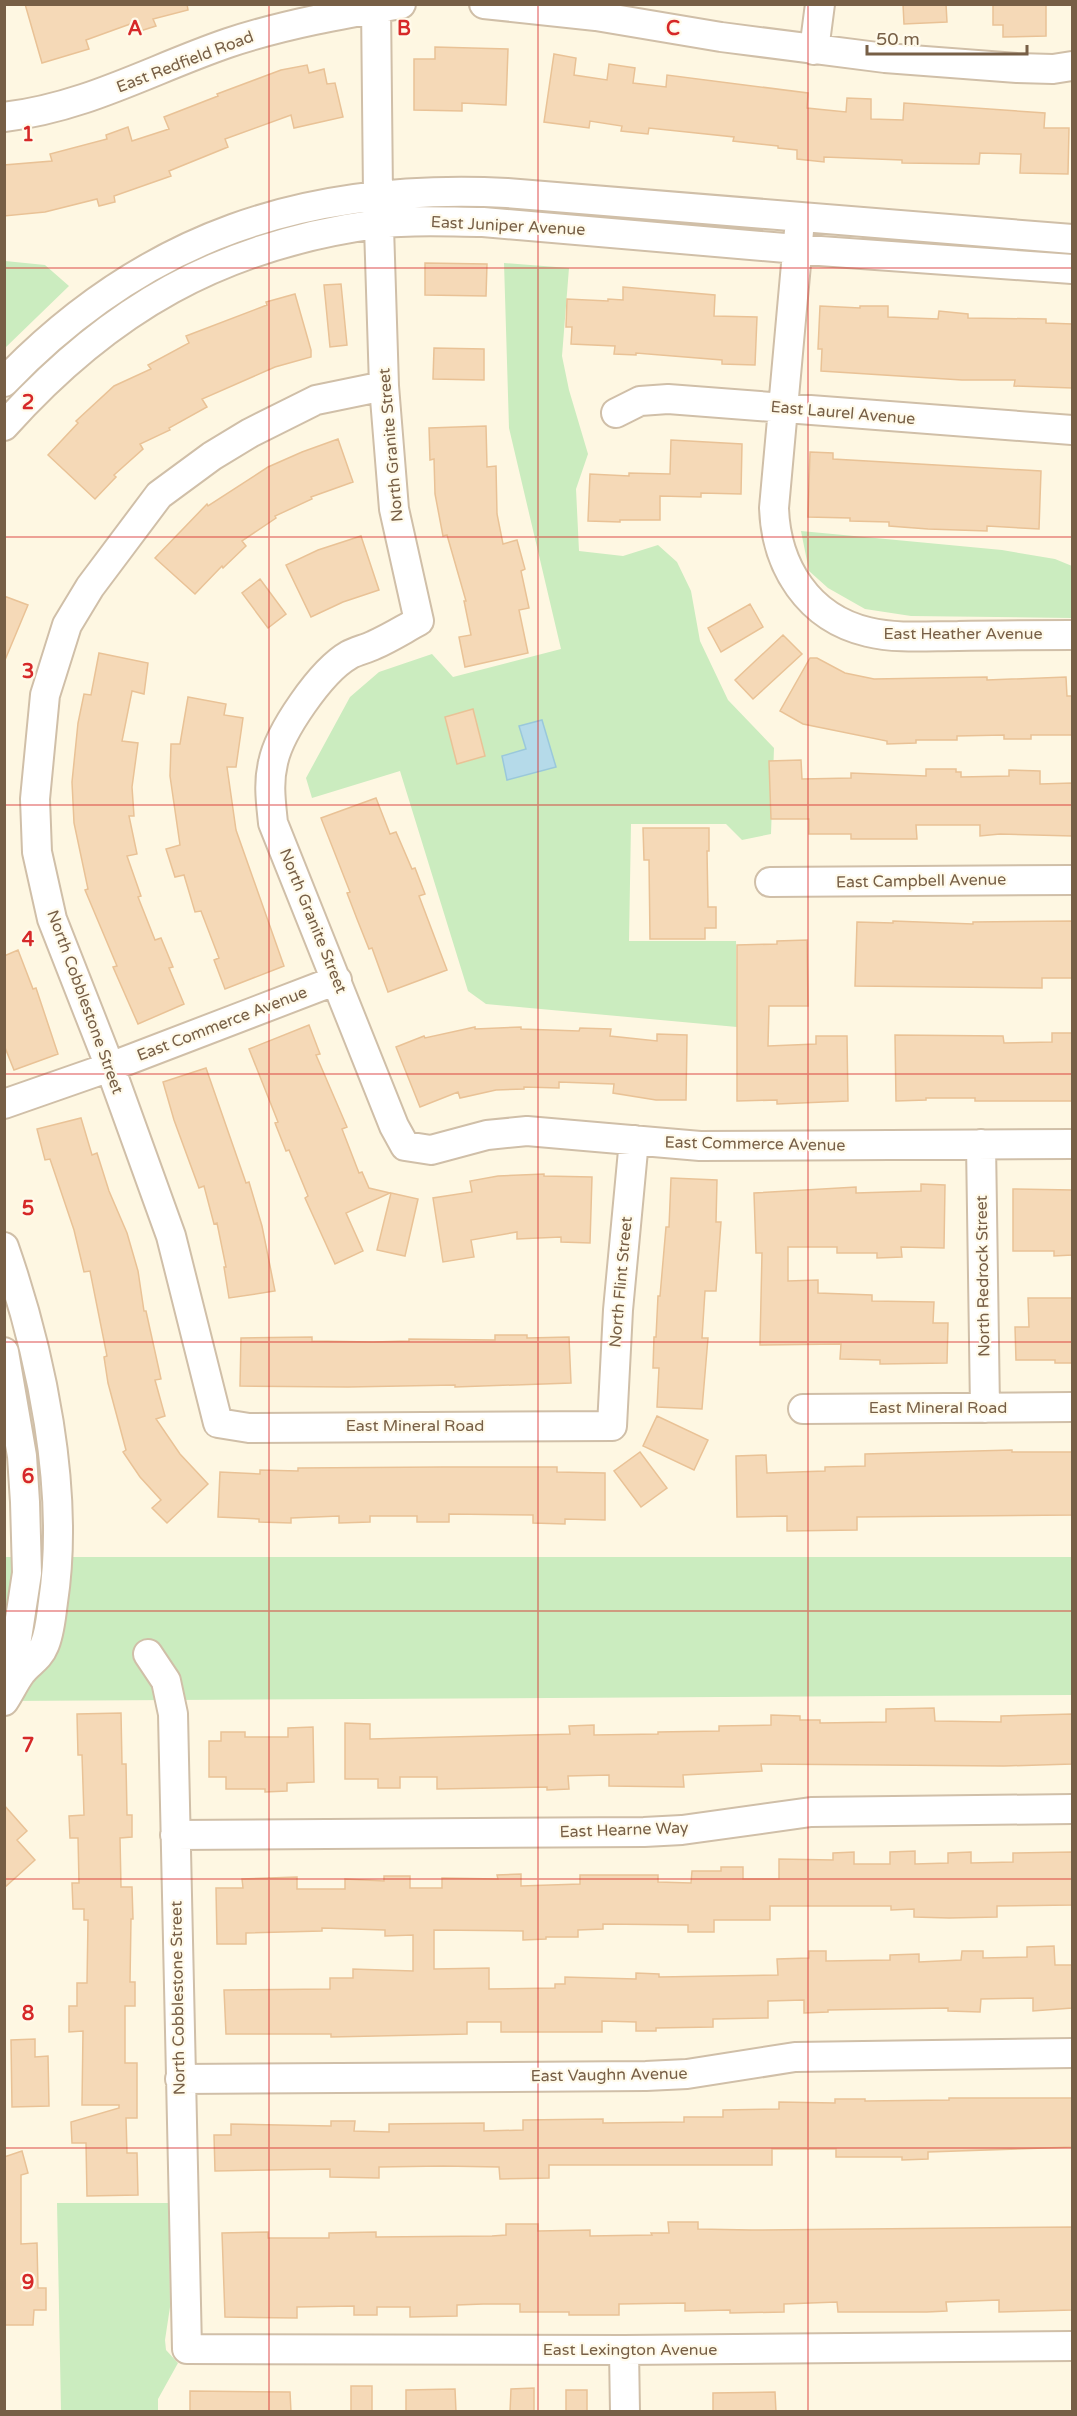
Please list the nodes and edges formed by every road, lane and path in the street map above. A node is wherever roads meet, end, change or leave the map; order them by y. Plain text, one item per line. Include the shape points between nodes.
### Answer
1 (484, 4) edge
2 (820, 4) edge
3 (384, 6) edge
4 (814, 50) junction
5 (1072, 66) edge
6 (4, 117) edge
7 (378, 195) junction
8 (800, 217) junction
9 (379, 224) junction
10 (1072, 239) edge
11 (796, 249) junction
12 (1072, 269) edge
13 (4, 382) edge
14 (384, 386) junction
15 (782, 408) junction
16 (616, 413) dead end
17 (4, 426) edge
18 (1072, 430) edge
19 (1072, 634) edge
20 (1072, 880) edge
21 (770, 882) dead end
22 (337, 980) junction
23 (110, 1067) junction
24 (4, 1104) edge
25 (634, 1140) junction
26 (981, 1144) junction
27 (1072, 1144) edge
28 (405, 1146) joint
29 (4, 1247) edge
30 (4, 1352) edge
31 (1072, 1407) edge
32 (985, 1408) junction
33 (802, 1409) dead end
34 (218, 1423) joint
35 (612, 1426) joint
36 (148, 1654) dead end
37 (21, 1672) junction
38 (4, 1701) edge
39 (1072, 1809) edge
40 (175, 1835) junction
41 (1072, 2053) edge
42 (180, 2079) junction
43 (1072, 2346) edge
44 (187, 2349) joint
45 (624, 2350) junction
46 (625, 2412) edge

1 - 4 street via 596,16
2 - 4 street
3 - 6 street, East Redfield Road via 312,19 228,43 100,95
3 - 7 street, North Granite Street
4 - 5 street via 1017,68
7 - 8 street, East Juniper Avenue via 507,193
7 - 9 street, North Granite Street
7 - 13 street, East Juniper Avenue via 272,214 187,246 101,298 29,356
8 - 10 street, East Juniper Avenue
8 - 11 street, East Heather Avenue
9 - 11 street, East Juniper Avenue via 483,222
9 - 14 street, North Granite Street
9 - 17 street, East Juniper Avenue via 258,251 210,268 168,290 124,317 82,350
11 - 12 street, East Juniper Avenue
11 - 15 street, East Heather Avenue
14 - 22 street, North Granite Street via 394,509 419,621 348,655 321,680 285,734 273,762 270,787 273,823
14 - 23 street, North Cobblestone Street via 316,400 250,433 159,495 90,586 67,625 45,695 35,799 37,852 52,919
15 - 16 street, East Laurel Avenue via 655,399 640,400
15 - 18 street, East Laurel Avenue
15 - 19 street, East Heather Avenue via 774,508 780,548 792,579 824,612 853,628 877,634
20 - 21 street, East Campbell Avenue
22 - 23 street, East Commerce Avenue
22 - 28 street, North Granite Street
23 - 24 street, East Commerce Avenue
23 - 34 street, North Cobblestone Street via 171,1236
25 - 26 street, East Commerce Avenue via 700,1146
25 - 28 street, East Commerce Avenue via 527,1131 477,1137 431,1150
25 - 35 street, North Flint Street
26 - 27 street, East Commerce Avenue
26 - 32 street, North Redrock Street
29 - 37 street via 21,1293 43,1388 56,1488 58,1560 45,1644 39,1658
30 - 37 street via 22,1456 28,1559 15,1651
31 - 32 street, East Mineral Road
32 - 33 street, East Mineral Road
34 - 35 street, East Mineral Road via 249,1428
36 - 40 street, North Cobblestone Street via 166,1681 172,1704
37 - 38 street
39 - 40 street, East Hearne Way via 812,1812 644,1832
40 - 42 street, North Cobblestone Street
41 - 42 street, East Vaughn Avenue via 795,2056 646,2076
42 - 44 street, North Cobblestone Street
43 - 45 street, East Lexington Avenue
44 - 45 street, East Lexington Avenue
45 - 46 street

